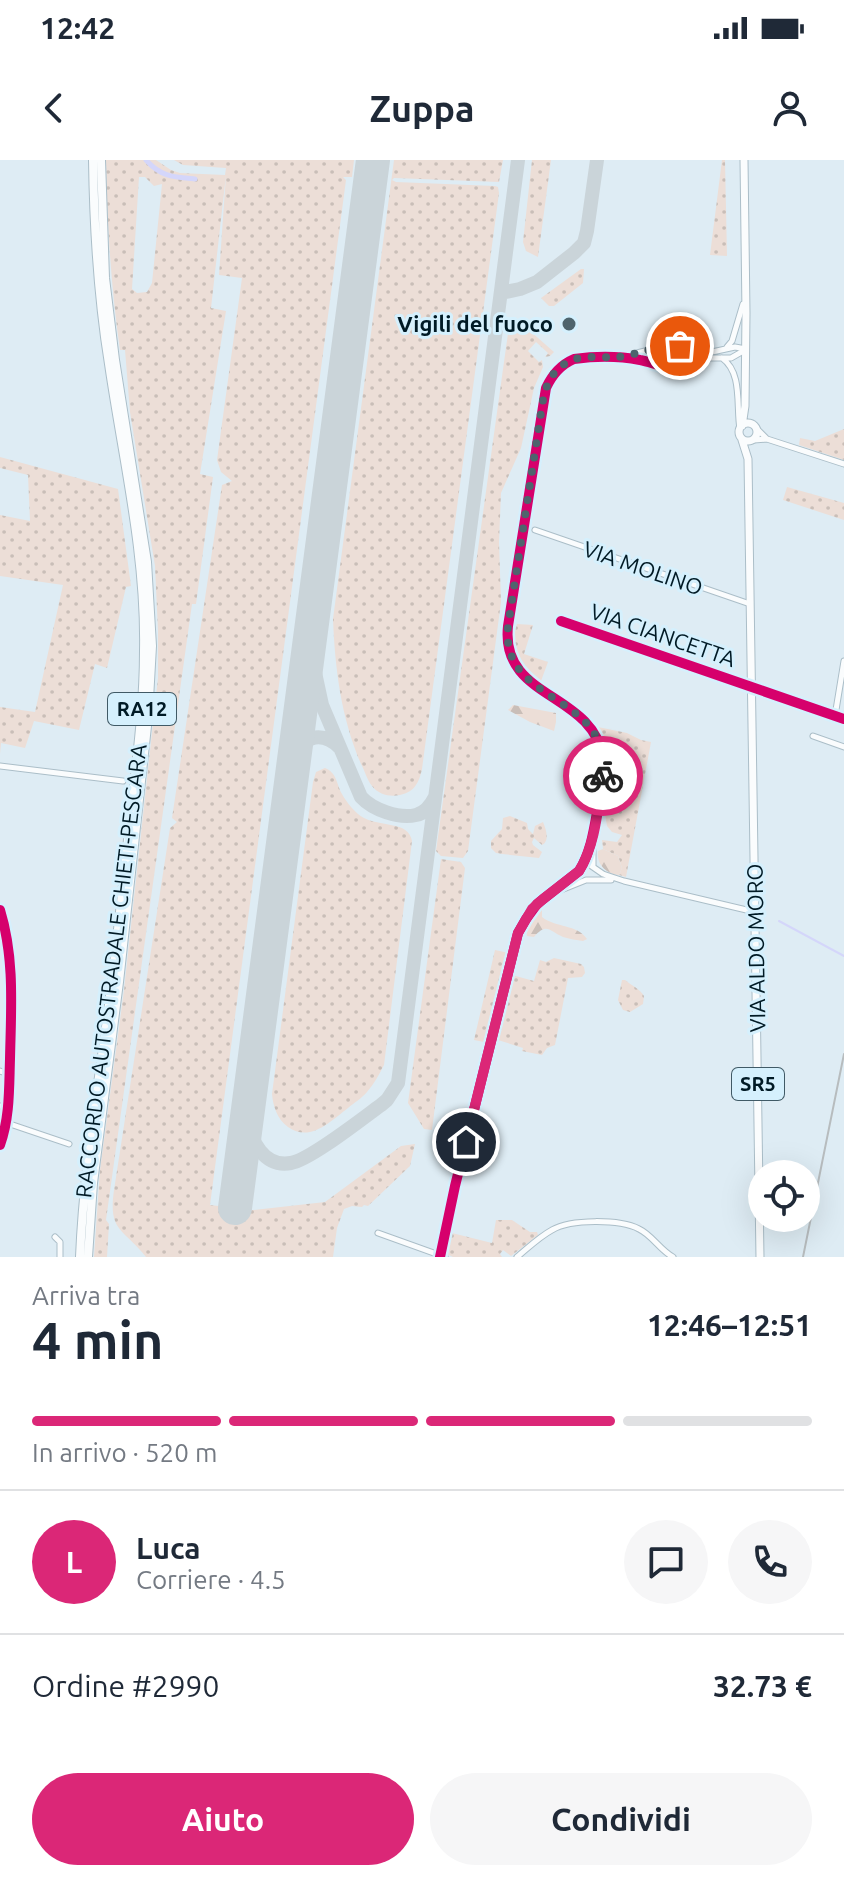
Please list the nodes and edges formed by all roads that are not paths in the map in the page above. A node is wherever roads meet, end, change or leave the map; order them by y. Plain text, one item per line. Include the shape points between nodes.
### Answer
1 (93, 160) edge
2 (101, 160) edge
3 (744, 160) edge
4 (746, 296) junction
5 (686, 349) junction
6 (746, 349) junction
7 (724, 350) junction
8 (659, 353) junction
9 (620, 357) junction
10 (722, 358) junction
11 (686, 363) junction
12 (661, 364) junction
13 (745, 406) junction
14 (741, 427) junction
15 (755, 427) junction
16 (767, 439) junction
17 (742, 440) junction
18 (753, 440) junction
19 (748, 459) junction
20 (844, 464) edge
21 (535, 530) dead end
22 (750, 604) junction
23 (561, 621) dead end
24 (844, 661) edge
25 (752, 686) junction
26 (835, 716) junction
27 (844, 719) edge
28 (813, 736) dead end
29 (844, 747) edge
30 (0, 766) edge
31 (123, 781) dead end
32 (593, 834) junction
33 (581, 868) junction
34 (594, 868) junction
35 (588, 880) junction
36 (624, 881) junction
37 (551, 893) junction
38 (0, 910) edge
39 (755, 912) junction
40 (0, 1071) edge
41 (9, 1074) junction
42 (0, 1106) edge
43 (9, 1108) junction
44 (7, 1123) junction
45 (2, 1136) edge
46 (69, 1144) dead end
47 (0, 1145) edge
48 (378, 1233) dead end
49 (55, 1237) dead end
50 (442, 1256) edge
51 (60, 1257) edge
52 (80, 1257) edge
53 (88, 1257) edge
54 (517, 1257) edge
55 (672, 1257) edge
56 (760, 1257) edge

1 - 52 highway, RACCORDO AUTOSTRADALE CHIETI-PESCARA / RA12 via 101,309 139,551 144,650 141,718
2 - 53 highway, RACCORDO AUTOSTRADALE CHIETI-PESCARA / RA12 via 107,298 147,562 152,646
3 - 4 main road, SR5
4 - 6 main road, SR5
4 - 7 street via 732,341
5 - 7 street
5 - 8 street via 674,344
5 - 11 street
6 - 7 street
6 - 10 street
6 - 13 main road, SR5
8 - 9 street
8 - 12 street
9 - 12 street
9 - 32 street via 574,359 548,383 508,626 508,649 524,677 583,719 599,742 604,768
10 - 11 street
10 - 14 street via 733,369
11 - 12 street via 668,368
13 - 14 main road, SR5
13 - 15 main road, SR5
14 - 15 main road
14 - 17 main road, SR5
15 - 16 street
15 - 18 main road, SR5
16 - 18 street
16 - 20 street
17 - 18 main road
17 - 19 main road, SR5
18 - 19 main road, SR5
19 - 22 main road, SR5
21 - 22 street, VIA MOLINO
22 - 25 main road, SR5
23 - 25 street, VIA CIANCETTA
24 - 26 street
25 - 26 street, VIA CIANCETTA
25 - 39 main road, VIA ALDO MORO / SR5
26 - 27 street, VIA CIANCETTA
28 - 29 street
30 - 31 street
32 - 33 street
32 - 34 street
33 - 34 street
33 - 35 street via 581,878
33 - 37 street
34 - 35 street
34 - 36 street
35 - 36 street
35 - 37 street
36 - 39 street
37 - 50 street via 532,909 518,933
38 - 41 street via 12,1000
39 - 56 main road, VIA ALDO MORO / SR5
40 - 41 street
41 - 43 street
42 - 43 street
43 - 44 street
44 - 45 street
44 - 46 street
45 - 47 street
48 - 50 street
49 - 51 street
54 - 55 street via 564,1225 618,1223 647,1234

